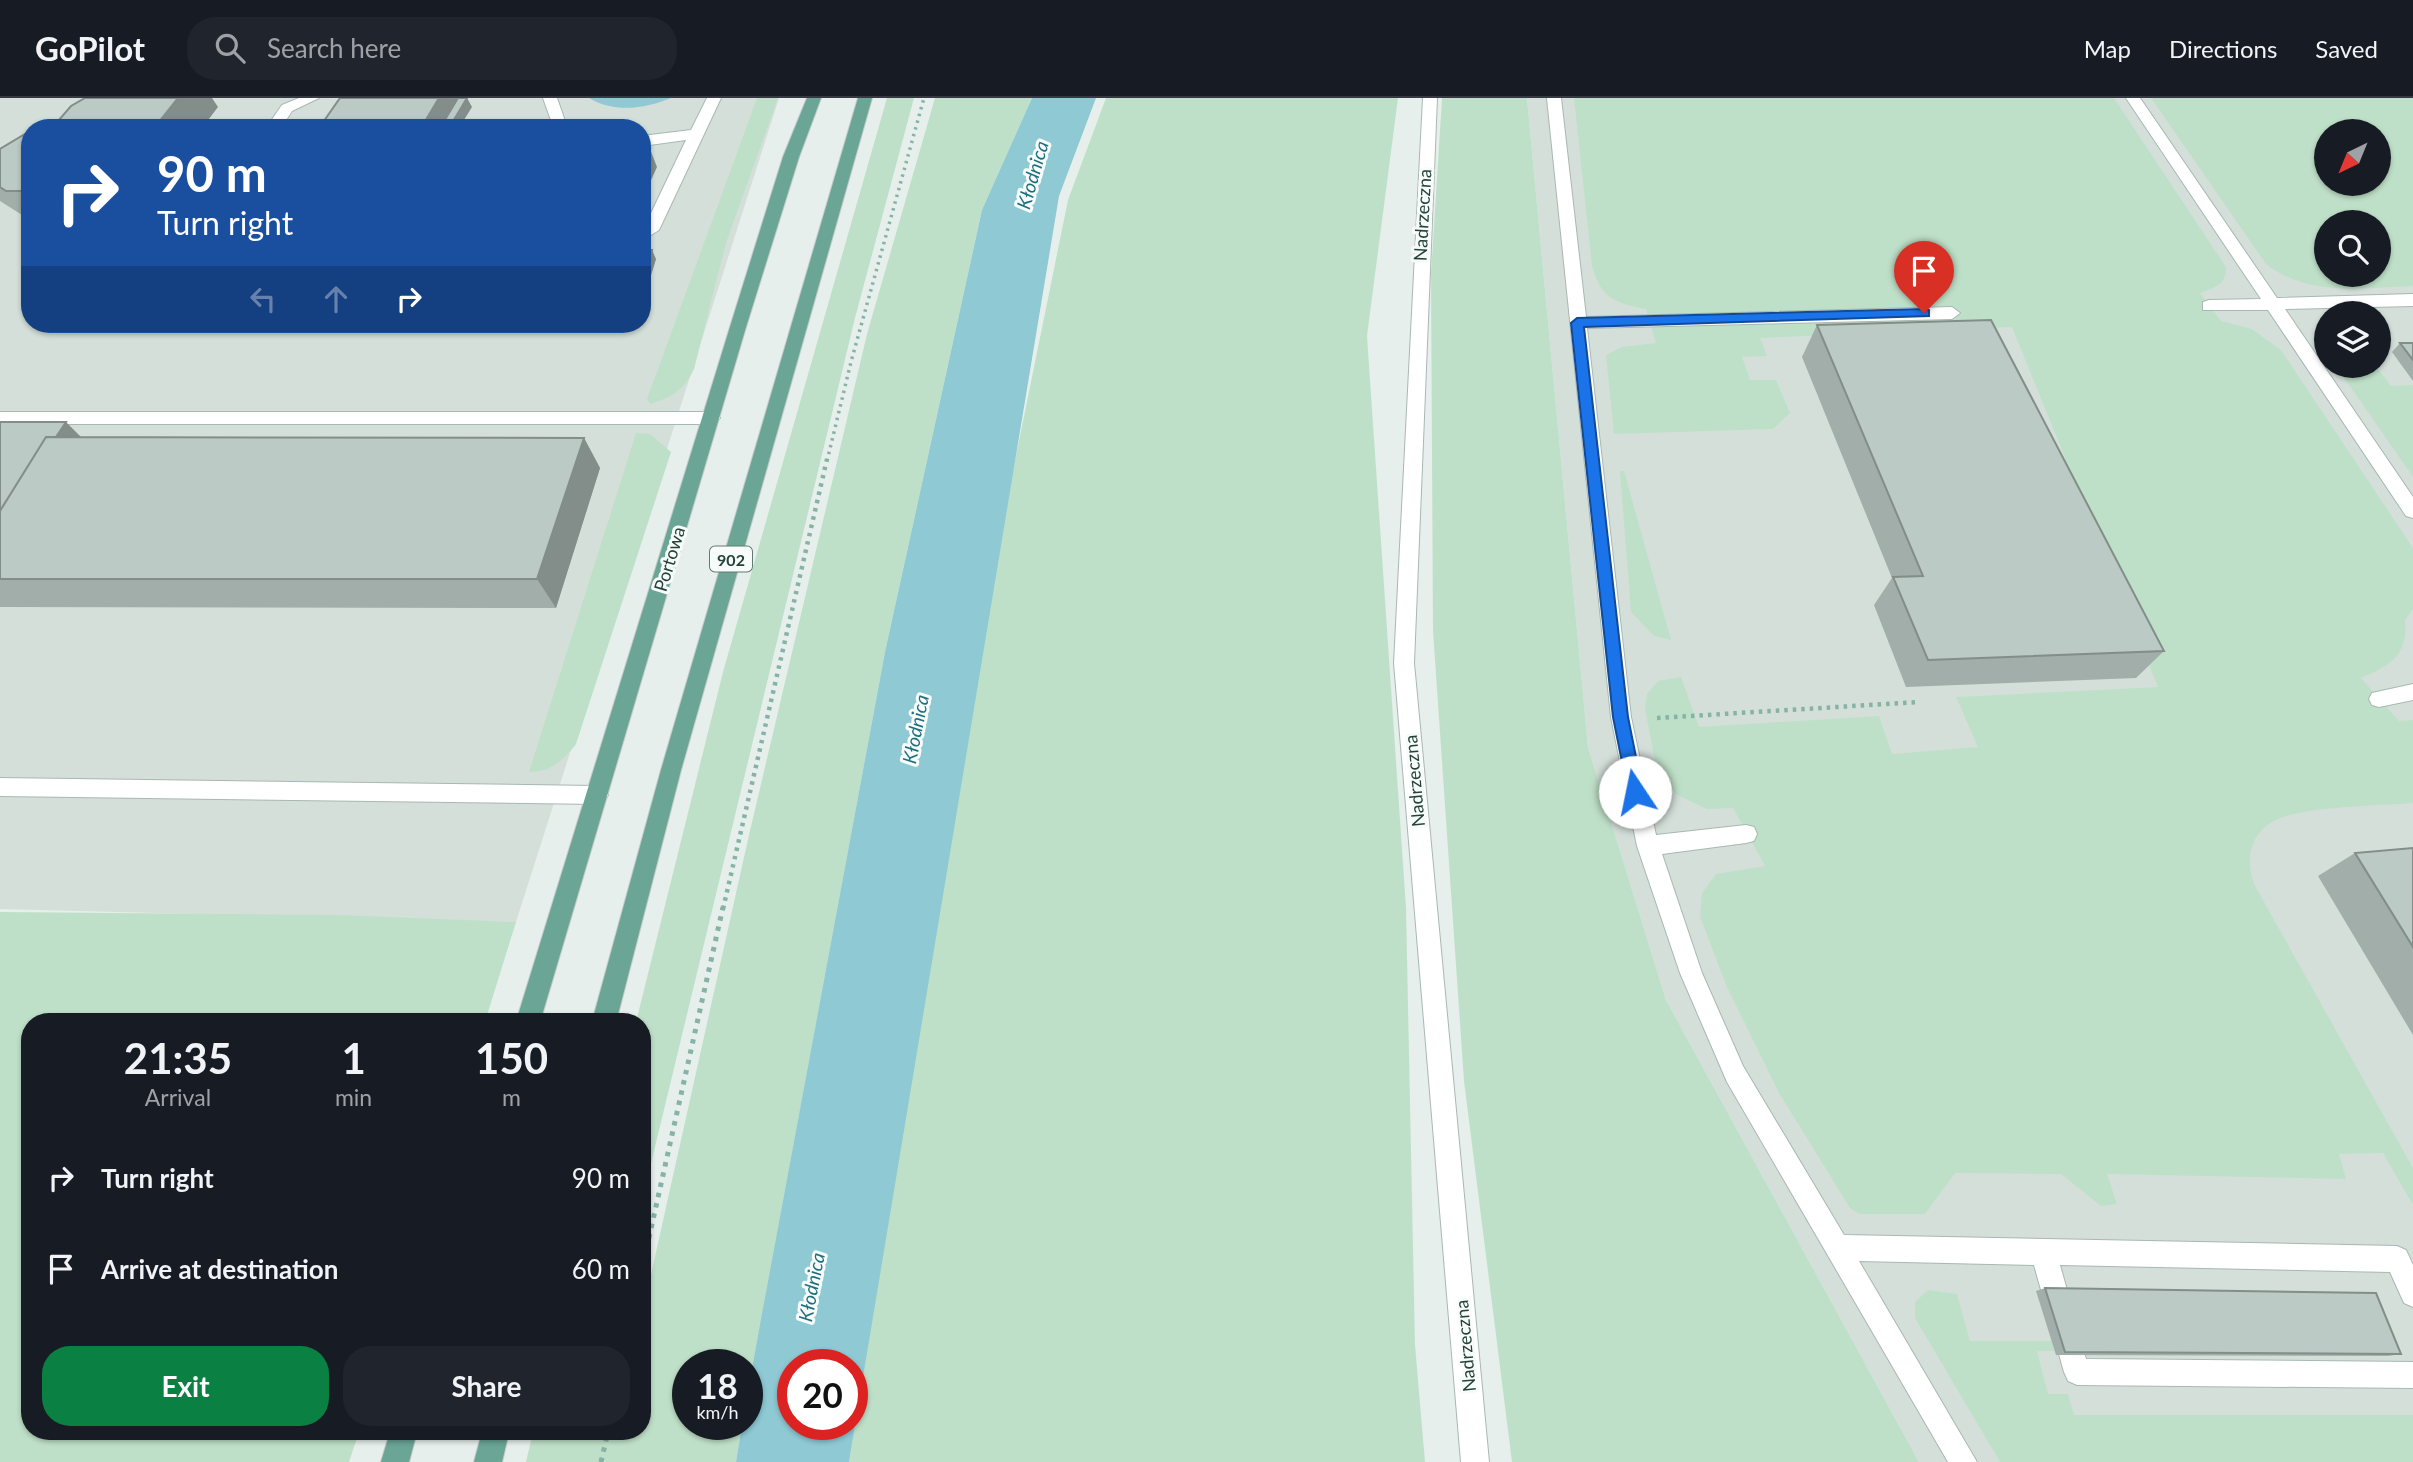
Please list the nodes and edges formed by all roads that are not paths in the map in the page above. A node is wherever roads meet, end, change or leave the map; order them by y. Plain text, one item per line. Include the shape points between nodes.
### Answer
1 (312, 98) edge
2 (550, 98) edge
3 (714, 98) edge
4 (814, 98) edge
5 (865, 98) edge
6 (1430, 98) edge
7 (1555, 98) edge
8 (2133, 98) edge
9 (280, 119) edge
10 (557, 119) edge
11 (698, 133) junction
12 (651, 141) edge
13 (651, 230) dead end
14 (2413, 300) edge
15 (2272, 304) junction
16 (2209, 306) dead end
17 (1952, 313) dead end
18 (1577, 323) junction
19 (0, 418) edge
20 (711, 418) junction
21 (2413, 511) edge
22 (2413, 692) edge
23 (2379, 699) dead end
24 (0, 787) edge
25 (597, 795) junction
26 (1746, 834) dead end
27 (1648, 846) junction
28 (531, 1013) edge
29 (606, 1013) edge
30 (1836, 1248) junction
31 (2043, 1252) junction
32 (2413, 1294) edge
33 (2413, 1375) edge
34 (402, 1440) edge
35 (494, 1440) edge
36 (395, 1462) edge
37 (488, 1462) edge
38 (1475, 1462) edge
39 (1963, 1462) edge

1 - 9 street via 288,108
2 - 10 street
3 - 11 street
4 - 20 main road, Portowa via 787,170
5 - 29 main road, 902 via 671,770
6 - 38 street, Nadrzeczna via 1404,663
7 - 18 street
8 - 15 street
11 - 12 street
11 - 13 street
14 - 15 street
15 - 16 street
15 - 21 street
17 - 18 street
18 - 27 street via 1621,720
19 - 20 street
20 - 25 main road, Portowa
22 - 23 street
24 - 25 street
25 - 28 main road, Portowa
26 - 27 street
27 - 30 street via 1691,973 1735,1074
30 - 31 street
30 - 39 street
31 - 32 street via 2397,1259
31 - 33 street via 2077,1372
34 - 36 main road
35 - 37 main road

